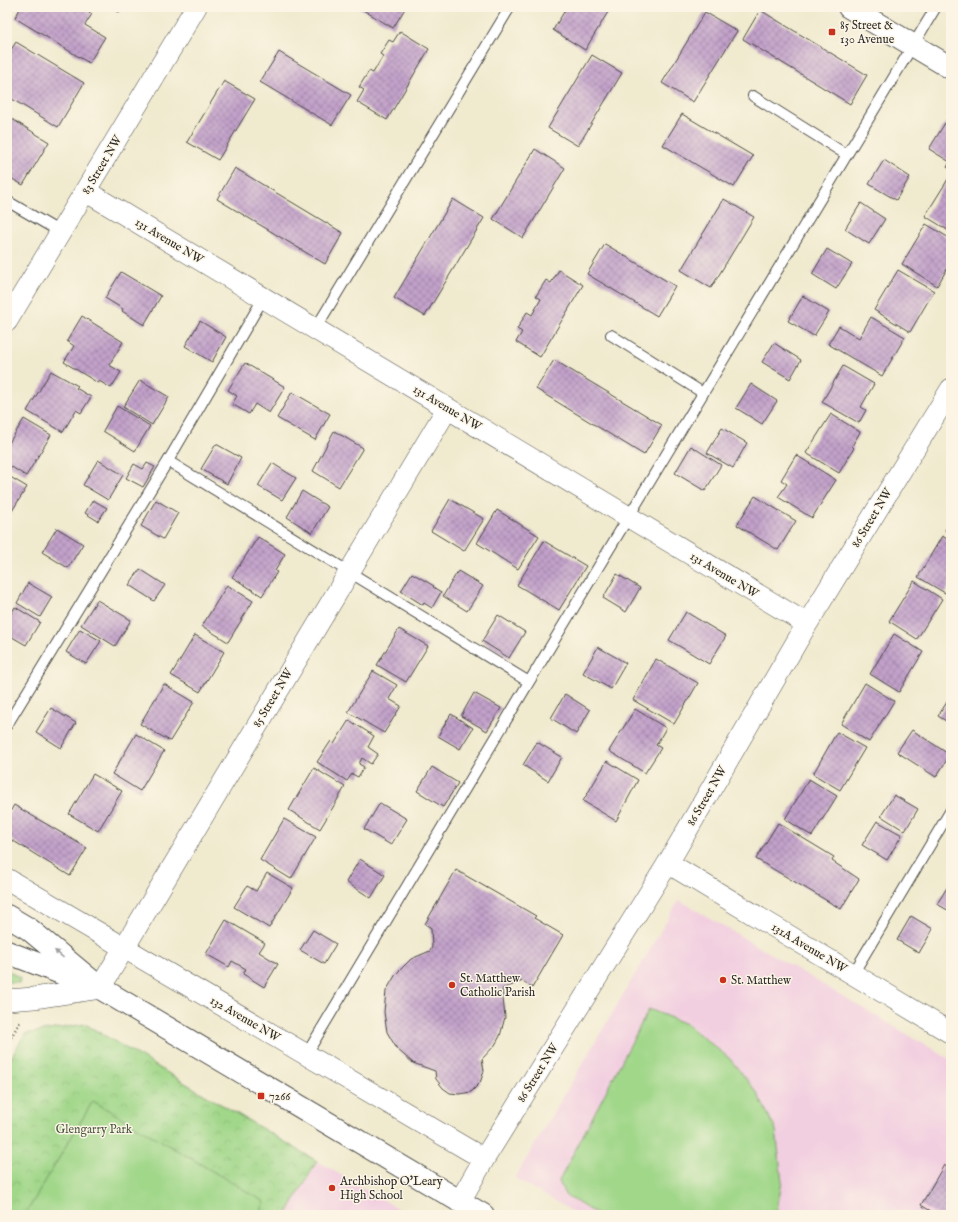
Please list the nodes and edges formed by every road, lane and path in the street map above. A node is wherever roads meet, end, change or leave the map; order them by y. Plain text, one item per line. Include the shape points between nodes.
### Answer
1 (196, 7) edge
2 (510, 7) edge
3 (849, 7) edge
4 (936, 7) edge
5 (914, 45) junction
6 (951, 68) edge
7 (753, 96) dead end
8 (847, 155) junction
9 (87, 192) junction
10 (7, 200) edge
11 (62, 233) junction
12 (264, 297) junction
13 (7, 322) edge
14 (316, 328) junction
15 (611, 335) dead end
16 (951, 389) edge
17 (703, 393) junction
18 (447, 409) junction
19 (168, 461) junction
20 (628, 517) junction
21 (349, 572) junction
22 (807, 624) junction
23 (529, 682) junction
24 (7, 725) edge
25 (951, 810) edge
26 (668, 863) junction
27 (7, 879) edge
28 (7, 916) edge
29 (123, 947) junction
30 (7, 952) edge
31 (853, 974) junction
32 (100, 988) junction
33 (7, 1000) edge
34 (951, 1033) edge
35 (306, 1055) junction
36 (484, 1159) junction
37 (460, 1201) junction
38 (483, 1215) edge

1 - 9 street, 83 Street NW
2 - 14 lane
3 - 5 street
4 - 5 lane
5 - 6 street
5 - 8 lane
7 - 8 lane
8 - 17 lane
9 - 11 street, 83 Street NW
9 - 12 street, 131 Avenue NW
10 - 11 lane
11 - 13 street, 83 Street NW
12 - 14 street, 131 Avenue NW
12 - 19 lane
14 - 18 street, 131 Avenue NW
15 - 17 lane
16 - 22 street, 86 Street NW
17 - 20 lane
18 - 20 street, 131 Avenue NW
18 - 21 street, 85 Street NW
19 - 21 lane
19 - 24 lane
20 - 22 street, 131 Avenue NW
20 - 23 lane
21 - 23 lane
21 - 29 street, 85 Street NW
22 - 26 street, 86 Street NW
23 - 35 lane
25 - 31 lane
26 - 31 street, 131A Avenue NW
26 - 36 street, 86 Street NW
27 - 29 street, 132 Avenue NW
32 -> 28 street via 29,929
29 - 32 street, 85 Street NW
29 - 35 street, 132 Avenue NW
30 - 32 street
31 - 34 street, 131A Avenue NW
32 - 33 street
32 - 37 street
35 - 36 street, 132 Avenue NW
36 - 37 street, 86 Street NW
37 - 38 street

